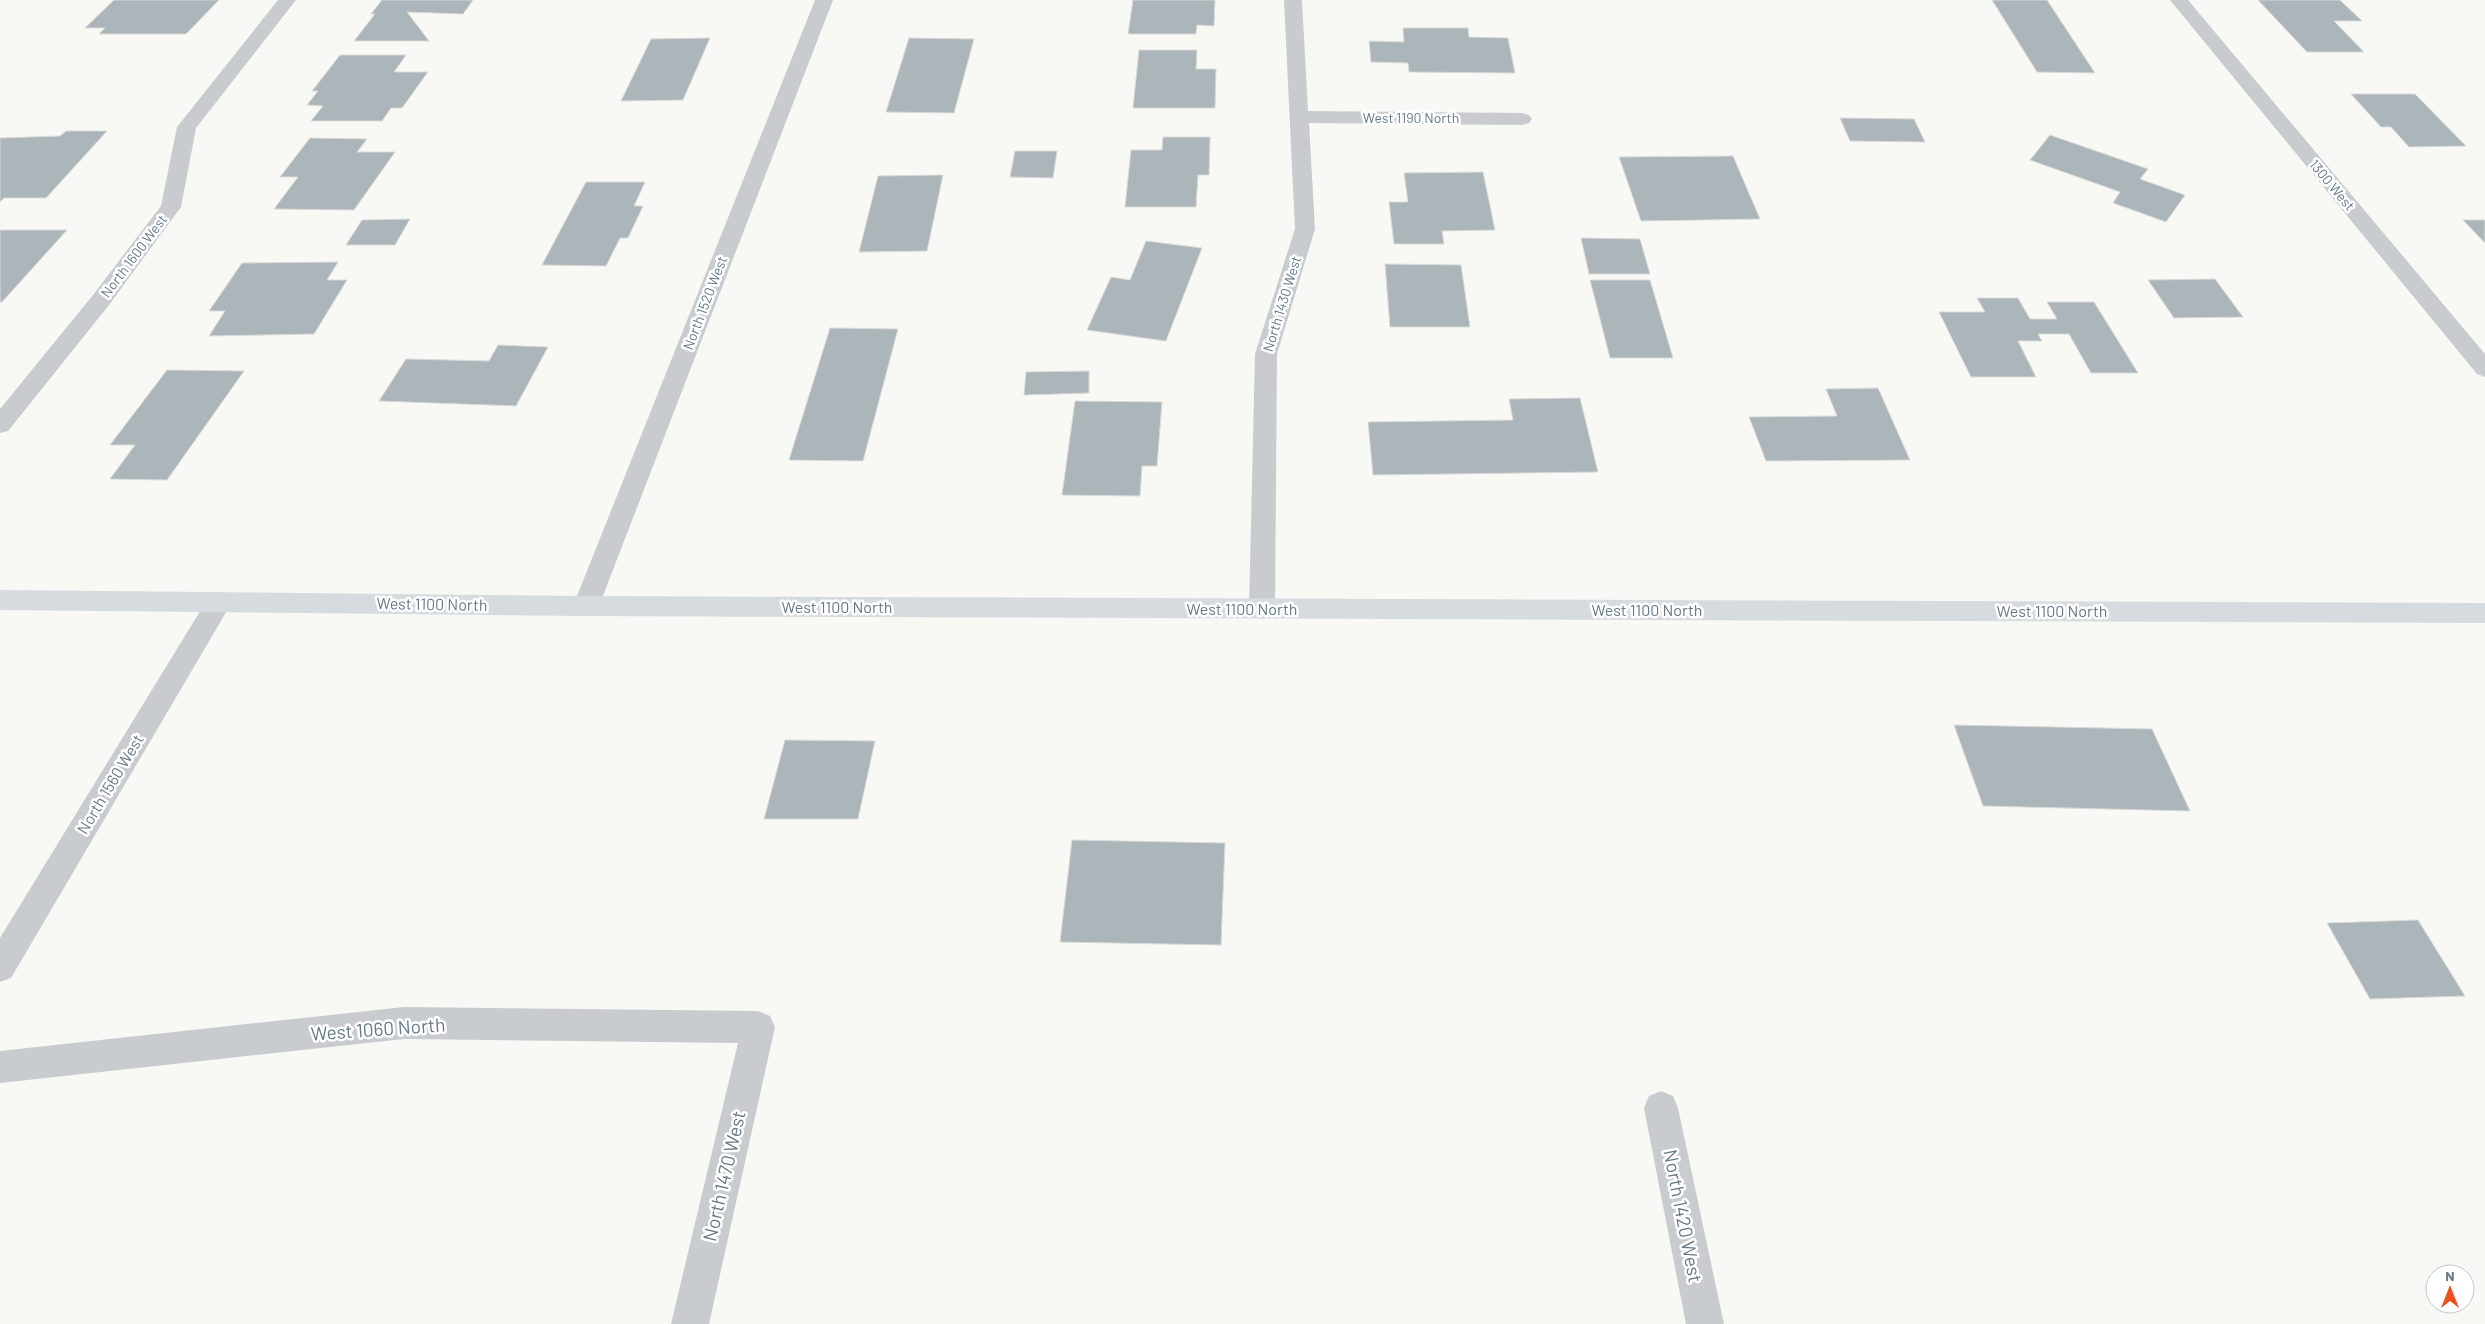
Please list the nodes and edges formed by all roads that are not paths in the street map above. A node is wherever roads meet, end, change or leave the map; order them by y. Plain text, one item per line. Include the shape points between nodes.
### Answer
1 (287, 0) edge
2 (824, 0) edge
3 (1293, 0) edge
4 (2178, 0) edge
5 (1300, 117) junction
6 (1522, 119) dead end
7 (2485, 369) edge
8 (0, 425) edge
9 (0, 600) edge
10 (219, 602) junction
11 (586, 606) junction
12 (1262, 609) junction
13 (2485, 612) edge
14 (0, 966) edge
15 (758, 1027) joint
16 (0, 1067) edge
17 (1661, 1108) dead end
18 (690, 1324) edge
19 (1705, 1324) edge

1 - 8 street, North 1600 West via 187,127 171,208
2 - 11 street, North 1520 West
3 - 5 street, North 1430 West
4 - 7 street, 1300 West
5 - 6 street, West 1190 North
5 - 12 street, North 1430 West via 1305,229 1266,354
9 - 10 main road, West 1100 North
10 - 11 main road, West 1100 North
10 - 14 street, North 1560 West
11 - 12 main road, West 1100 North
12 - 13 main road, West 1100 North
15 - 16 street, West 1060 North via 404,1023
15 - 18 street, North 1470 West
17 - 19 street, North 1420 West

